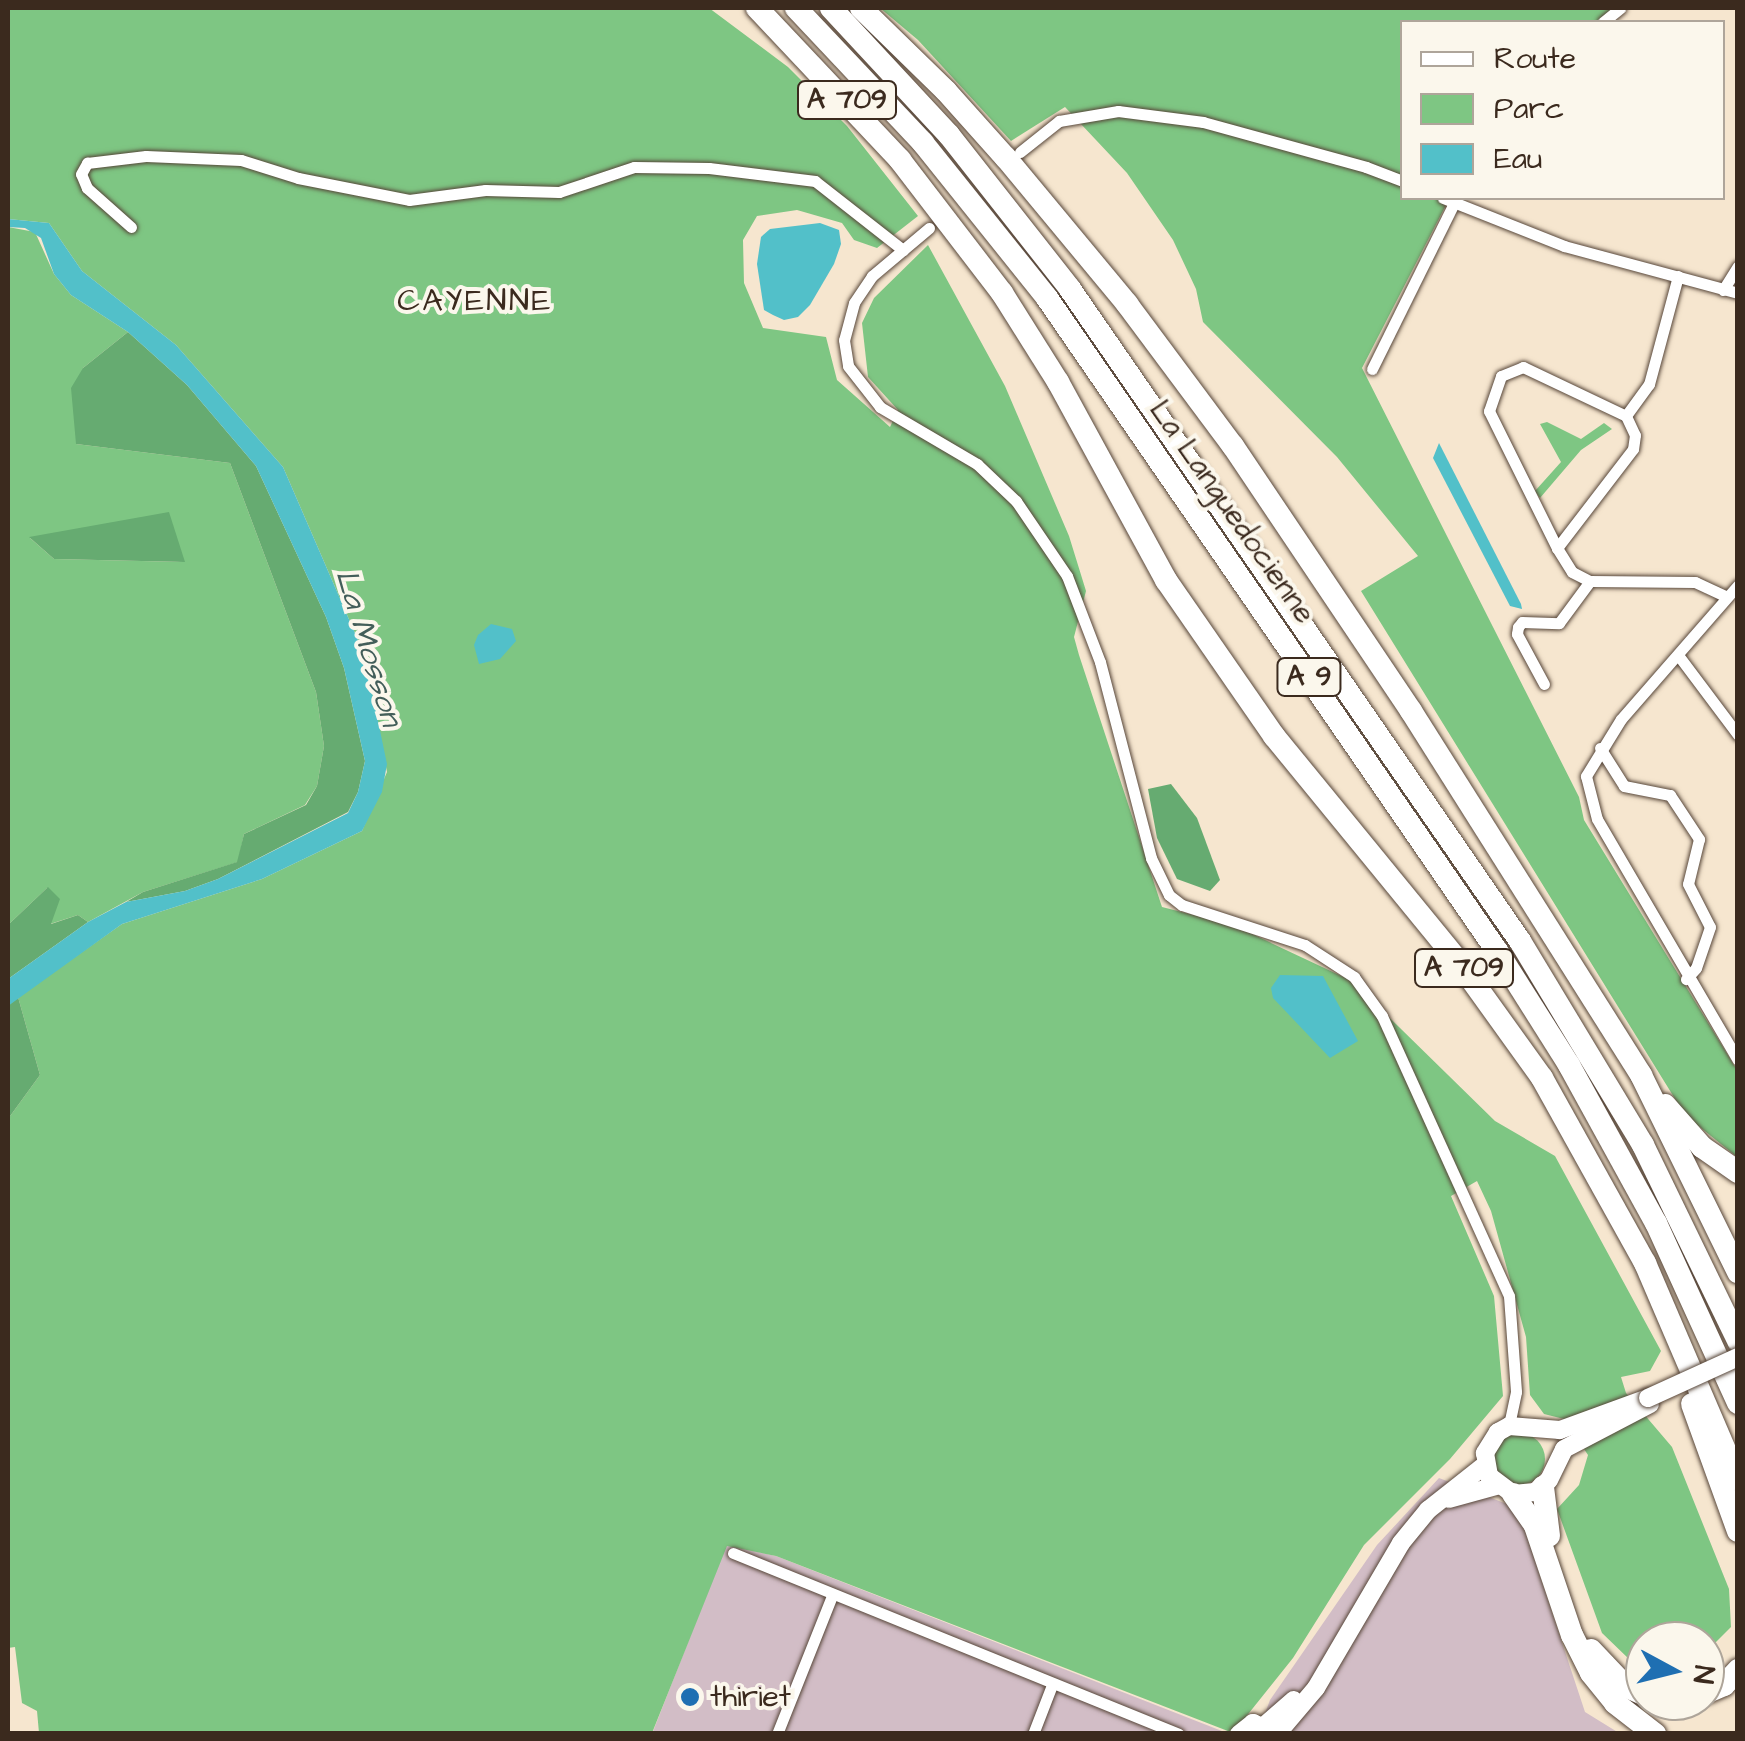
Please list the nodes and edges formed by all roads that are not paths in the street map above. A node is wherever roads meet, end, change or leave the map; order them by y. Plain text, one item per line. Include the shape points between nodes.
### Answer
1 (757, 8) edge
2 (796, 8) edge
3 (831, 8) edge
4 (861, 8) edge
5 (1020, 152) dead end
6 (1400, 180) edge
7 (1448, 200) edge
8 (131, 226) dead end
9 (929, 228) dead end
10 (903, 250) junction
11 (1738, 266) edge
12 (1678, 276) junction
13 (1723, 290) junction
14 (1738, 294) edge
15 (1372, 369) dead end
16 (1626, 416) junction
17 (1558, 548) junction
18 (1590, 581) junction
19 (1738, 585) edge
20 (1726, 597) junction
21 (1678, 655) junction
22 (1544, 684) dead end
23 (1738, 736) edge
24 (1600, 748) junction
25 (1686, 979) junction
26 (1738, 1060) edge
27 (1640, 1075) junction
28 (1738, 1172) edge
29 (1644, 1264) junction
30 (1738, 1272) edge
31 (1738, 1341) edge
32 (1738, 1360) edge
33 (1516, 1392) junction
34 (1649, 1401) junction
35 (1738, 1403) edge
36 (1508, 1426) junction
37 (1534, 1428) junction
38 (1555, 1464) junction
39 (1485, 1465) junction
40 (1738, 1480) edge
41 (1543, 1486) junction
42 (1504, 1490) junction
43 (1444, 1500) junction
44 (1738, 1531) edge
45 (732, 1553) dead end
46 (832, 1596) junction
47 (1052, 1685) junction
48 (1625, 1686) edge
49 (1272, 1731) edge
50 (777, 1734) edge
51 (1033, 1734) edge
52 (1178, 1734) edge
53 (1240, 1734) edge
54 (1655, 1734) edge

1 - 29 highway, A 709 via 900,160 1002,293 1166,580 1274,736 1498,1013 1561,1106
2 - 35 highway, La Languedocienne / A 9 via 936,158 1047,298 1496,951 1656,1222
3 - 31 highway, La Languedocienne / A 9 via 974,165 1070,289 1509,925 1628,1119
4 - 27 highway, A 709 via 1006,158 1233,446 1411,711
5 - 6 street via 1059,121 1118,111 1216,126
7 - 12 street via 1564,246
7 - 15 street
8 - 10 street via 87,188 81,174 87,163 146,156 227,159 408,200 485,190 558,192 634,167 709,168 815,181
9 - 10 street
10 - 33 street via 872,276 854,303 844,340 848,366 880,406 978,464 1016,501 1067,576 1100,662 1151,858 1169,895 1305,945 1354,977 1382,1016 1509,1296
11 - 13 street
12 - 13 street
12 - 16 street via 1649,384
13 - 14 street
16 - 17 street via 1633,449
16 - 17 street via 1523,368 1500,376 1490,412
17 - 18 street via 1572,572
18 - 20 street via 1706,584
18 - 22 street via 1559,622 1518,627
19 - 20 street
20 - 21 street
21 - 23 street
21 - 24 street
24 - 25 street via 1586,772 1592,806
24 - 25 street via 1624,786 1670,795 1698,838 1688,884 1710,927
25 - 26 street
27 - 28 highway via 1691,1136
27 - 30 highway, A 709
29 - 40 highway, A 709
29 - 44 highway
32 - 34 main road, bridge
33 - 36 street
33 - 37 street
34 - 37 main road via 1576,1426
34 - 38 main road via 1585,1435
36 - 37 main road
36 - 39 main road via 1490,1442
37 - 38 main road via 1551,1444
38 - 41 main road
39 - 42 main road
39 - 43 main road
41 - 42 main road
41 - 48 highway via 1551,1542 1590,1648
42 - 43 main road
42 - 54 highway via 1535,1526 1592,1673 1615,1703
43 - 49 main road via 1401,1542 1325,1674
45 - 46 street
46 - 47 street
46 - 50 street
47 - 51 street
47 - 52 street
49 - 53 main road via 1252,1722

